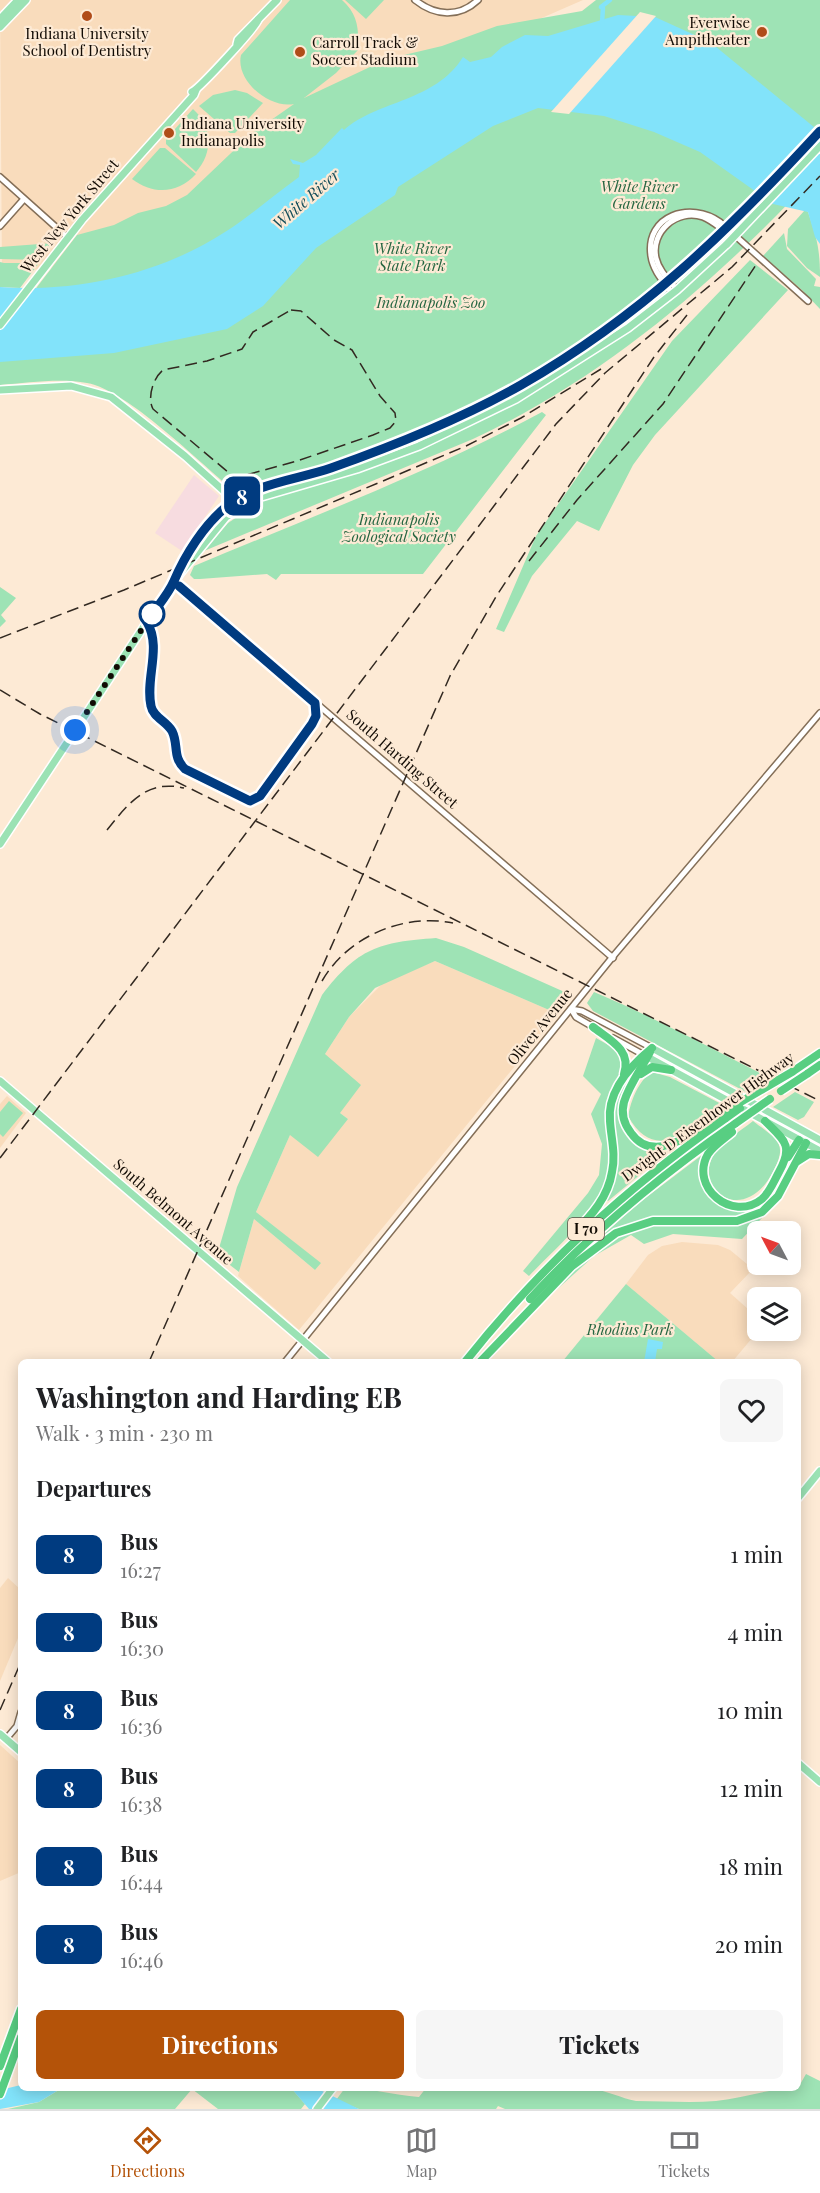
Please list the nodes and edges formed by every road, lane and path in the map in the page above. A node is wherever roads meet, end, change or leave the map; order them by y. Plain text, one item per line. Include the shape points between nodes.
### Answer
1 (18, 0) edge
2 (26, 0) edge
3 (277, 0) edge
4 (415, 0) edge
5 (478, 0) edge
6 (0, 19) edge
7 (0, 27) edge
8 (820, 131) edge
9 (820, 146) edge
10 (0, 177) edge
11 (24, 199) junction
12 (0, 226) edge
13 (68, 237) junction
14 (668, 283) junction
15 (674, 292) junction
16 (808, 301) dead end
17 (0, 325) edge
18 (0, 390) edge
19 (237, 504) junction
20 (174, 581) junction
21 (820, 712) edge
22 (0, 844) edge
23 (613, 958) junction
24 (570, 1009) junction
25 (593, 1027) junction
26 (648, 1053) junction
27 (820, 1053) edge
28 (820, 1065) edge
29 (671, 1070) junction
30 (623, 1078) junction
31 (637, 1078) junction
32 (0, 1081) edge
33 (723, 1116) junction
34 (765, 1121) junction
35 (738, 1124) junction
36 (804, 1131) junction
37 (820, 1140) edge
38 (803, 1142) junction
39 (820, 1153) edge
40 (785, 1162) junction
41 (796, 1163) junction
42 (517, 1299) junction
43 (302, 1340) junction
44 (287, 1359) edge
45 (324, 1359) edge
46 (467, 1359) edge
47 (481, 1359) edge
48 (482, 1359) edge
49 (820, 1471) edge
50 (801, 1494) edge
51 (18, 1721) edge
52 (3, 1737) edge
53 (18, 1750) edge
54 (801, 1766) edge
55 (820, 1782) edge
56 (18, 2017) edge
57 (18, 2045) edge
58 (0, 2065) edge
59 (331, 2091) edge
60 (0, 2094) edge
61 (317, 2109) edge

1 - 6 main road
2 - 7 main road
3 - 13 main road, West New York Street
4 - 5 street via 432,11 452,13
8 - 14 main road, bridge via 719,238
9 - 15 main road, bridge via 727,244
10 - 11 street
11 - 12 street
11 - 13 street
13 - 17 main road, West New York Street
14 - 15 street
14 - 16 street via 658,265 658,237 670,221 687,215 702,217 741,242
14 - 19 main road via 585,346 485,404 331,468 251,492
15 - 19 main road via 594,352 489,413 386,458
18 - 19 main road via 71,386 111,396
19 - 20 main road via 208,526
20 - 22 main road
20 - 23 street, South Harding Street
21 - 23 street, Oliver Avenue
23 - 24 street, Oliver Avenue
24 - 25 street
24 - 26 street via 582,1011
24 - 43 street, Oliver Avenue
25 - 26 street
25 - 30 highway via 625,1054
26 - 29 main road
26 - 30 highway
26 - 31 highway
26 - 36 main road
27 - 33 highway, Dwight D Eisenhower Highway / I 70, bridge
28 - 35 highway, Dwight D Eisenhower Highway, bridge
29 - 31 highway via 650,1068
29 - 34 main road
30 - 42 highway via 610,1109 614,1165 605,1195
31 - 33 highway via 626,1098 623,1114 630,1132 644,1144 671,1145
32 - 43 main road, South Belmont Avenue
33 - 42 highway, Dwight D Eisenhower Highway / I 70 via 614,1204
34 - 38 main road
34 - 40 highway via 785,1142
35 - 40 highway via 706,1159 705,1181 716,1199 735,1207 756,1203 768,1192
35 - 47 highway, Dwight D Eisenhower Highway / I 70 via 658,1180 602,1227 532,1297
36 - 37 main road
36 - 38 main road
38 - 39 main road
38 - 40 highway
38 - 41 highway
39 - 41 highway via 807,1154
41 - 48 highway via 772,1203 753,1217 734,1221 653,1221 605,1239 549,1288
42 - 46 highway, Dwight D Eisenhower Highway / I 70
43 - 44 street, Oliver Avenue
43 - 45 main road, South Belmont Avenue
49 - 50 main road
51 - 52 street
52 - 53 main road
54 - 55 main road
56 - 58 highway
57 - 60 highway
59 - 61 main road

